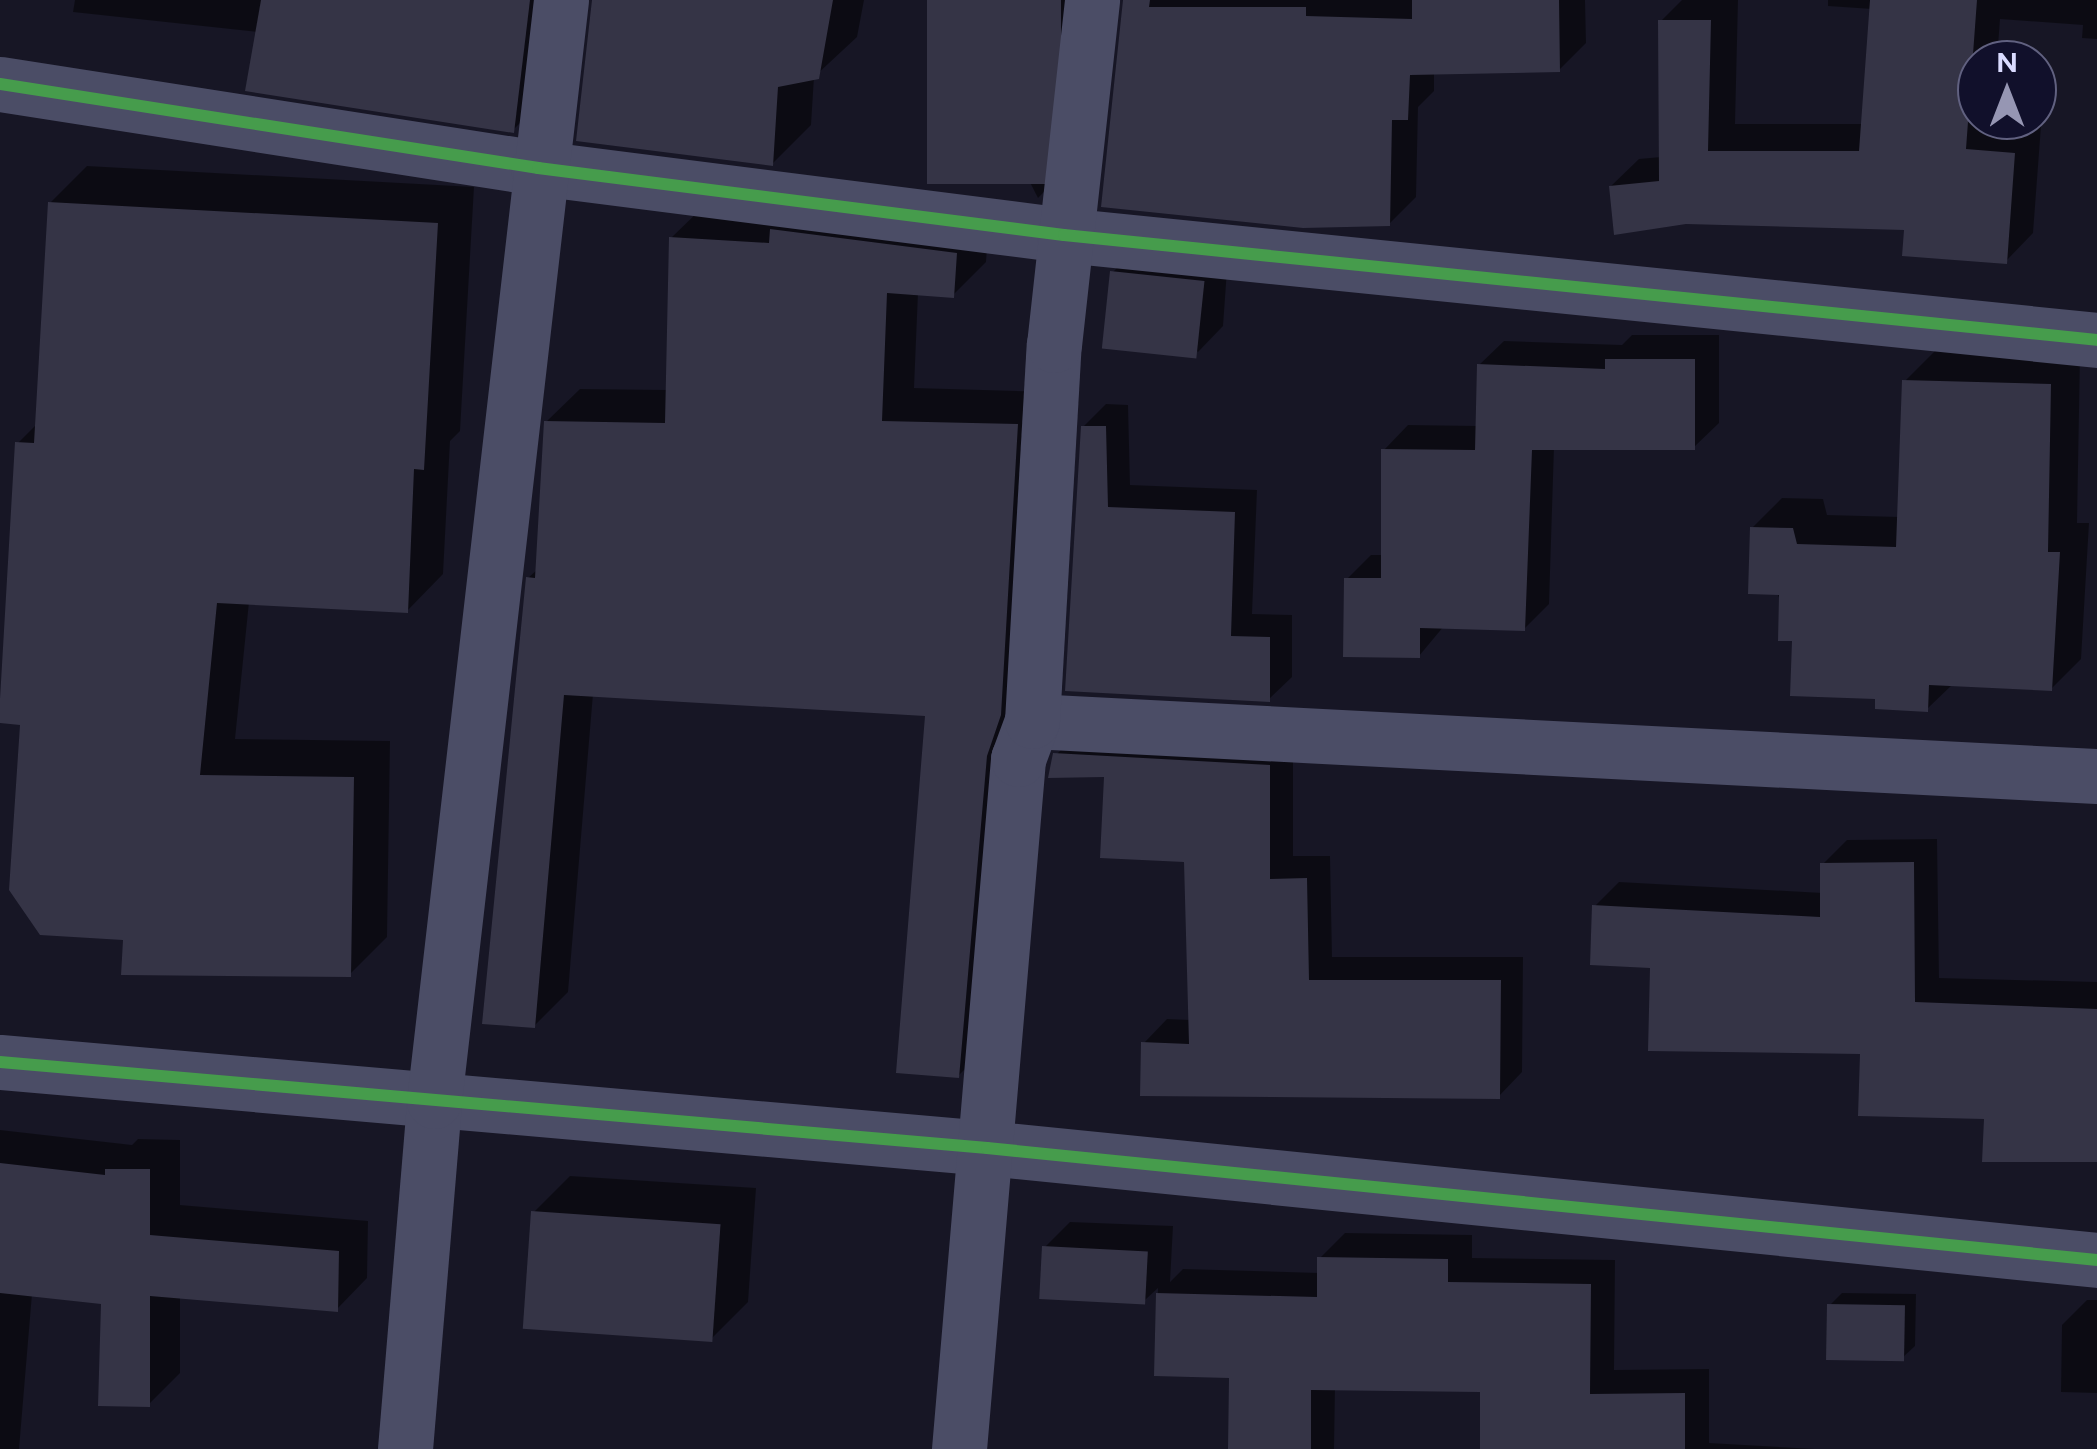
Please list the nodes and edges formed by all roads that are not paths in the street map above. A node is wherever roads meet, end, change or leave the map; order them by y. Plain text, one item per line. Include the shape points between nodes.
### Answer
1 (561, 0) edge
2 (1092, 0) edge
3 (0, 84) edge
4 (538, 168) junction
5 (1064, 235) junction
6 (2097, 340) edge
7 (1032, 721) junction
8 (2097, 776) edge
9 (0, 1062) edge
10 (434, 1101) junction
11 (986, 1148) junction
12 (2097, 1260) edge
13 (405, 1449) edge
14 (959, 1449) edge

1 - 4 street
2 - 5 street
3 - 4 street
4 - 5 street
4 - 10 street
5 - 6 street
5 - 7 street
7 - 8 street
7 - 11 street via 1018,759
9 - 10 street
10 - 11 street
10 - 13 street
11 - 12 street
11 - 14 street

